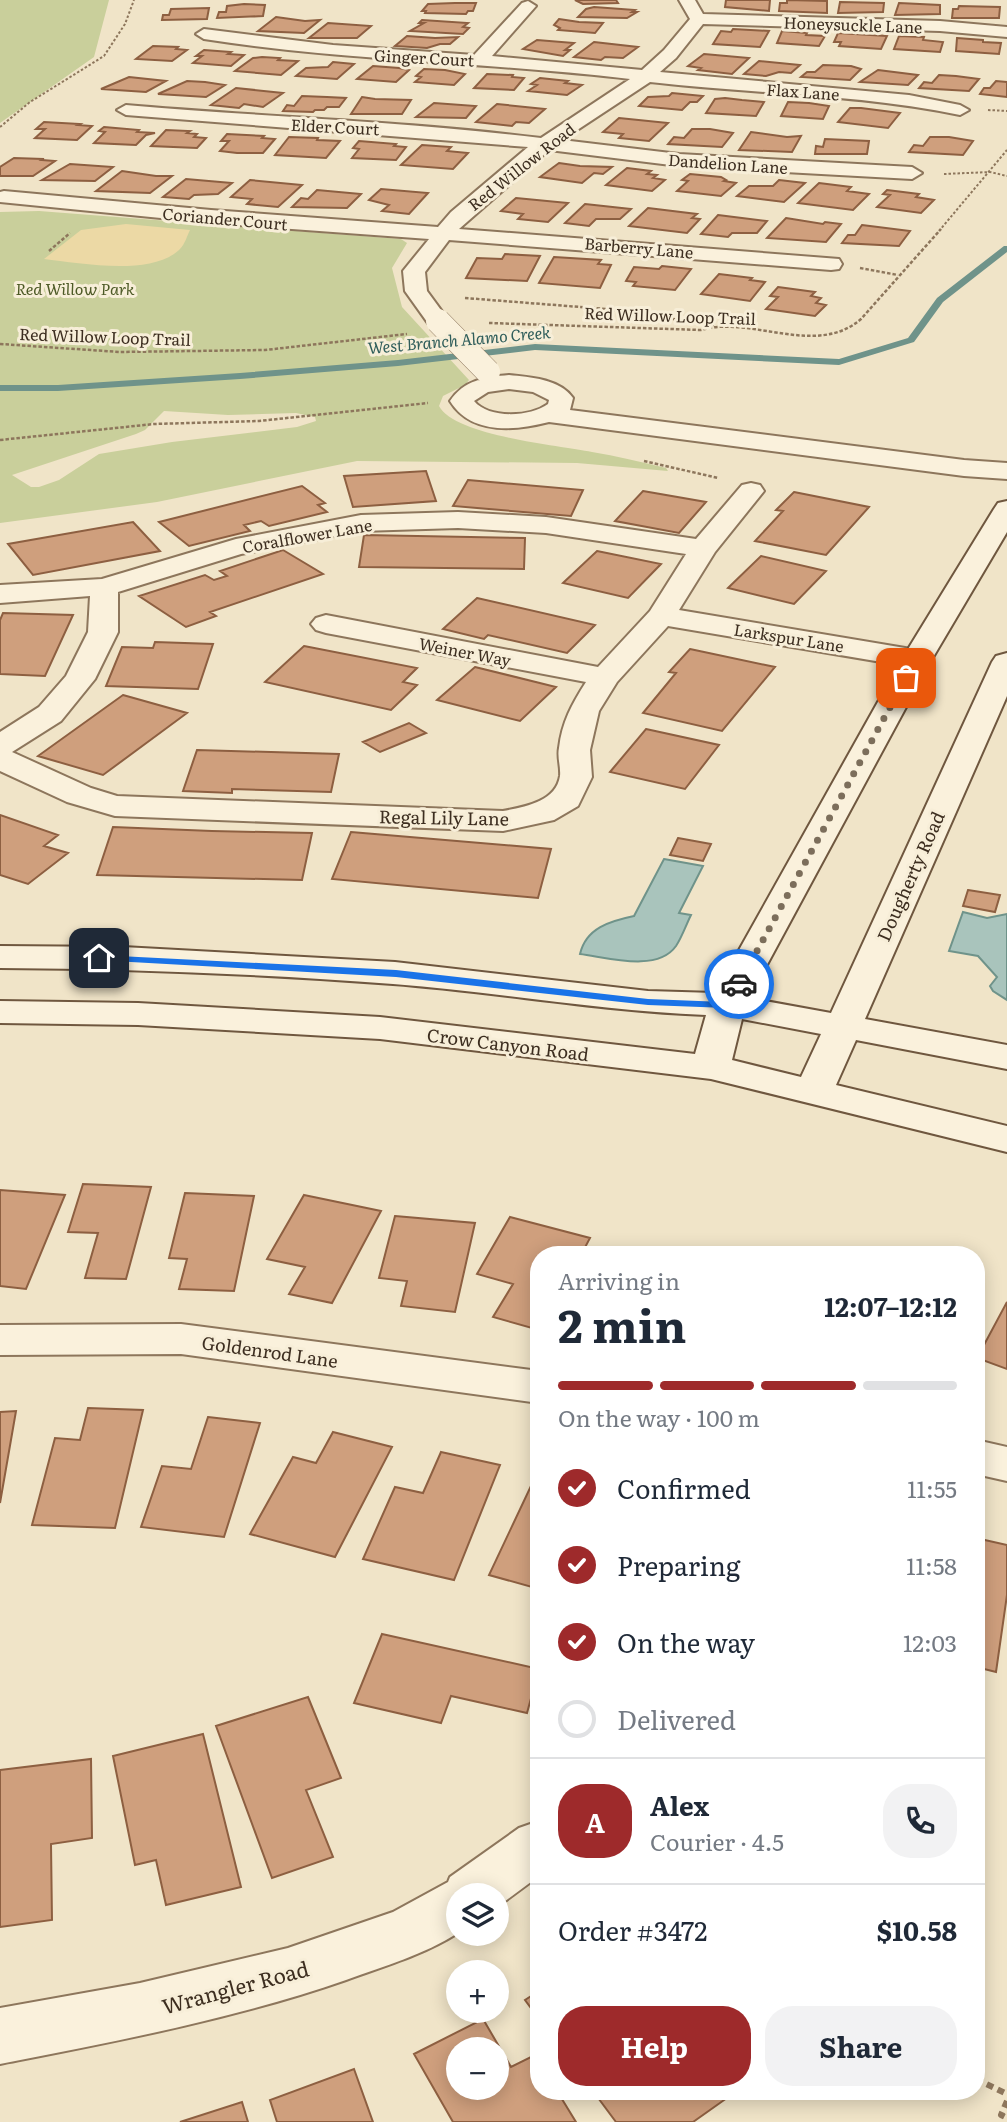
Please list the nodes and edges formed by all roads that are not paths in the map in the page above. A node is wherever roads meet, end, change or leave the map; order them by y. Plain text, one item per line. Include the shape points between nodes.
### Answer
1 (687, 0) edge
2 (528, 6) dead end
3 (698, 19) junction
4 (1007, 32) edge
5 (204, 34) dead end
6 (479, 60) junction
7 (645, 77) junction
8 (126, 110) dead end
9 (960, 110) dead end
10 (544, 144) junction
11 (912, 173) road end
12 (4, 197) dead end
13 (446, 233) junction
14 (831, 264) dead end
15 (494, 378) junction
16 (555, 406) junction
17 (1007, 464) edge
18 (1007, 471) edge
19 (751, 491) dead end
20 (1007, 509) edge
21 (703, 548) junction
22 (104, 587) junction
23 (0, 594) edge
24 (661, 616) junction
25 (326, 624) dead end
26 (917, 659) junction
27 (1007, 662) edge
28 (604, 677) junction
29 (0, 746) edge
30 (0, 759) edge
31 (0, 957) edge
32 (727, 1005) junction
33 (0, 1012) edge
34 (843, 1026) junction
35 (1007, 1057) edge
36 (712, 1067) junction
37 (814, 1092) junction
38 (1007, 1139) edge
39 (0, 1340) edge
40 (530, 1386) edge
41 (985, 1460) edge
42 (1007, 1464) edge
43 (530, 1852) edge
44 (487, 1883) edge
45 (446, 1910) edge
46 (0, 2036) edge

1 - 3 street
2 - 6 street
3 - 4 street, Honeysuckle Lane
3 - 7 street, Red Willow Road
5 - 6 street, Ginger Court via 274,46
6 - 7 street, Ginger Court
7 - 9 street, Flax Lane via 863,95
7 - 10 street, Red Willow Road
8 - 10 street, Elder Court
10 - 11 street, Dandelion Lane via 679,160
10 - 13 street, Red Willow Road via 458,216
12 - 13 street, Coriander Court
13 - 14 street, Barberry Lane
13 - 15 street, Red Willow Road, bridge via 414,271 418,294
15 - 16 street via 538,386
15 - 16 street via 462,401 470,412 492,419 523,420
16 - 17 street via 971,453
16 - 18 street
19 - 21 street, Regal Lily Lane
20 - 26 street
21 - 22 street, Coralflower Lane via 546,525 458,520 361,523 236,547
21 - 24 street, Regal Lily Lane
22 - 23 street, Coralflower Lane
22 - 29 street via 103,632 80,679 50,714
24 - 26 street, Larkspur Lane
24 - 28 street, Regal Lily Lane
25 - 28 street, Weiner Way
26 - 32 street
27 - 34 street, Dougherty Road
28 - 30 street, Regal Lily Lane via 583,711 574,750 576,777 566,799 541,813 503,821 115,806
31 - 32 street via 124,958 396,973 648,1002
32 - 34 street
32 - 36 street
33 - 36 street, Crow Canyon Road via 138,1014 380,1028
34 - 35 street
34 - 37 street, Dougherty Road
36 - 37 street, Crow Canyon Road
37 - 38 street, Crow Canyon Road
39 - 40 street, Goldenrod Lane via 181,1339
41 - 42 street
43 - 44 street
45 - 46 street, Wrangler Road via 411,1932 288,1975 141,2010

